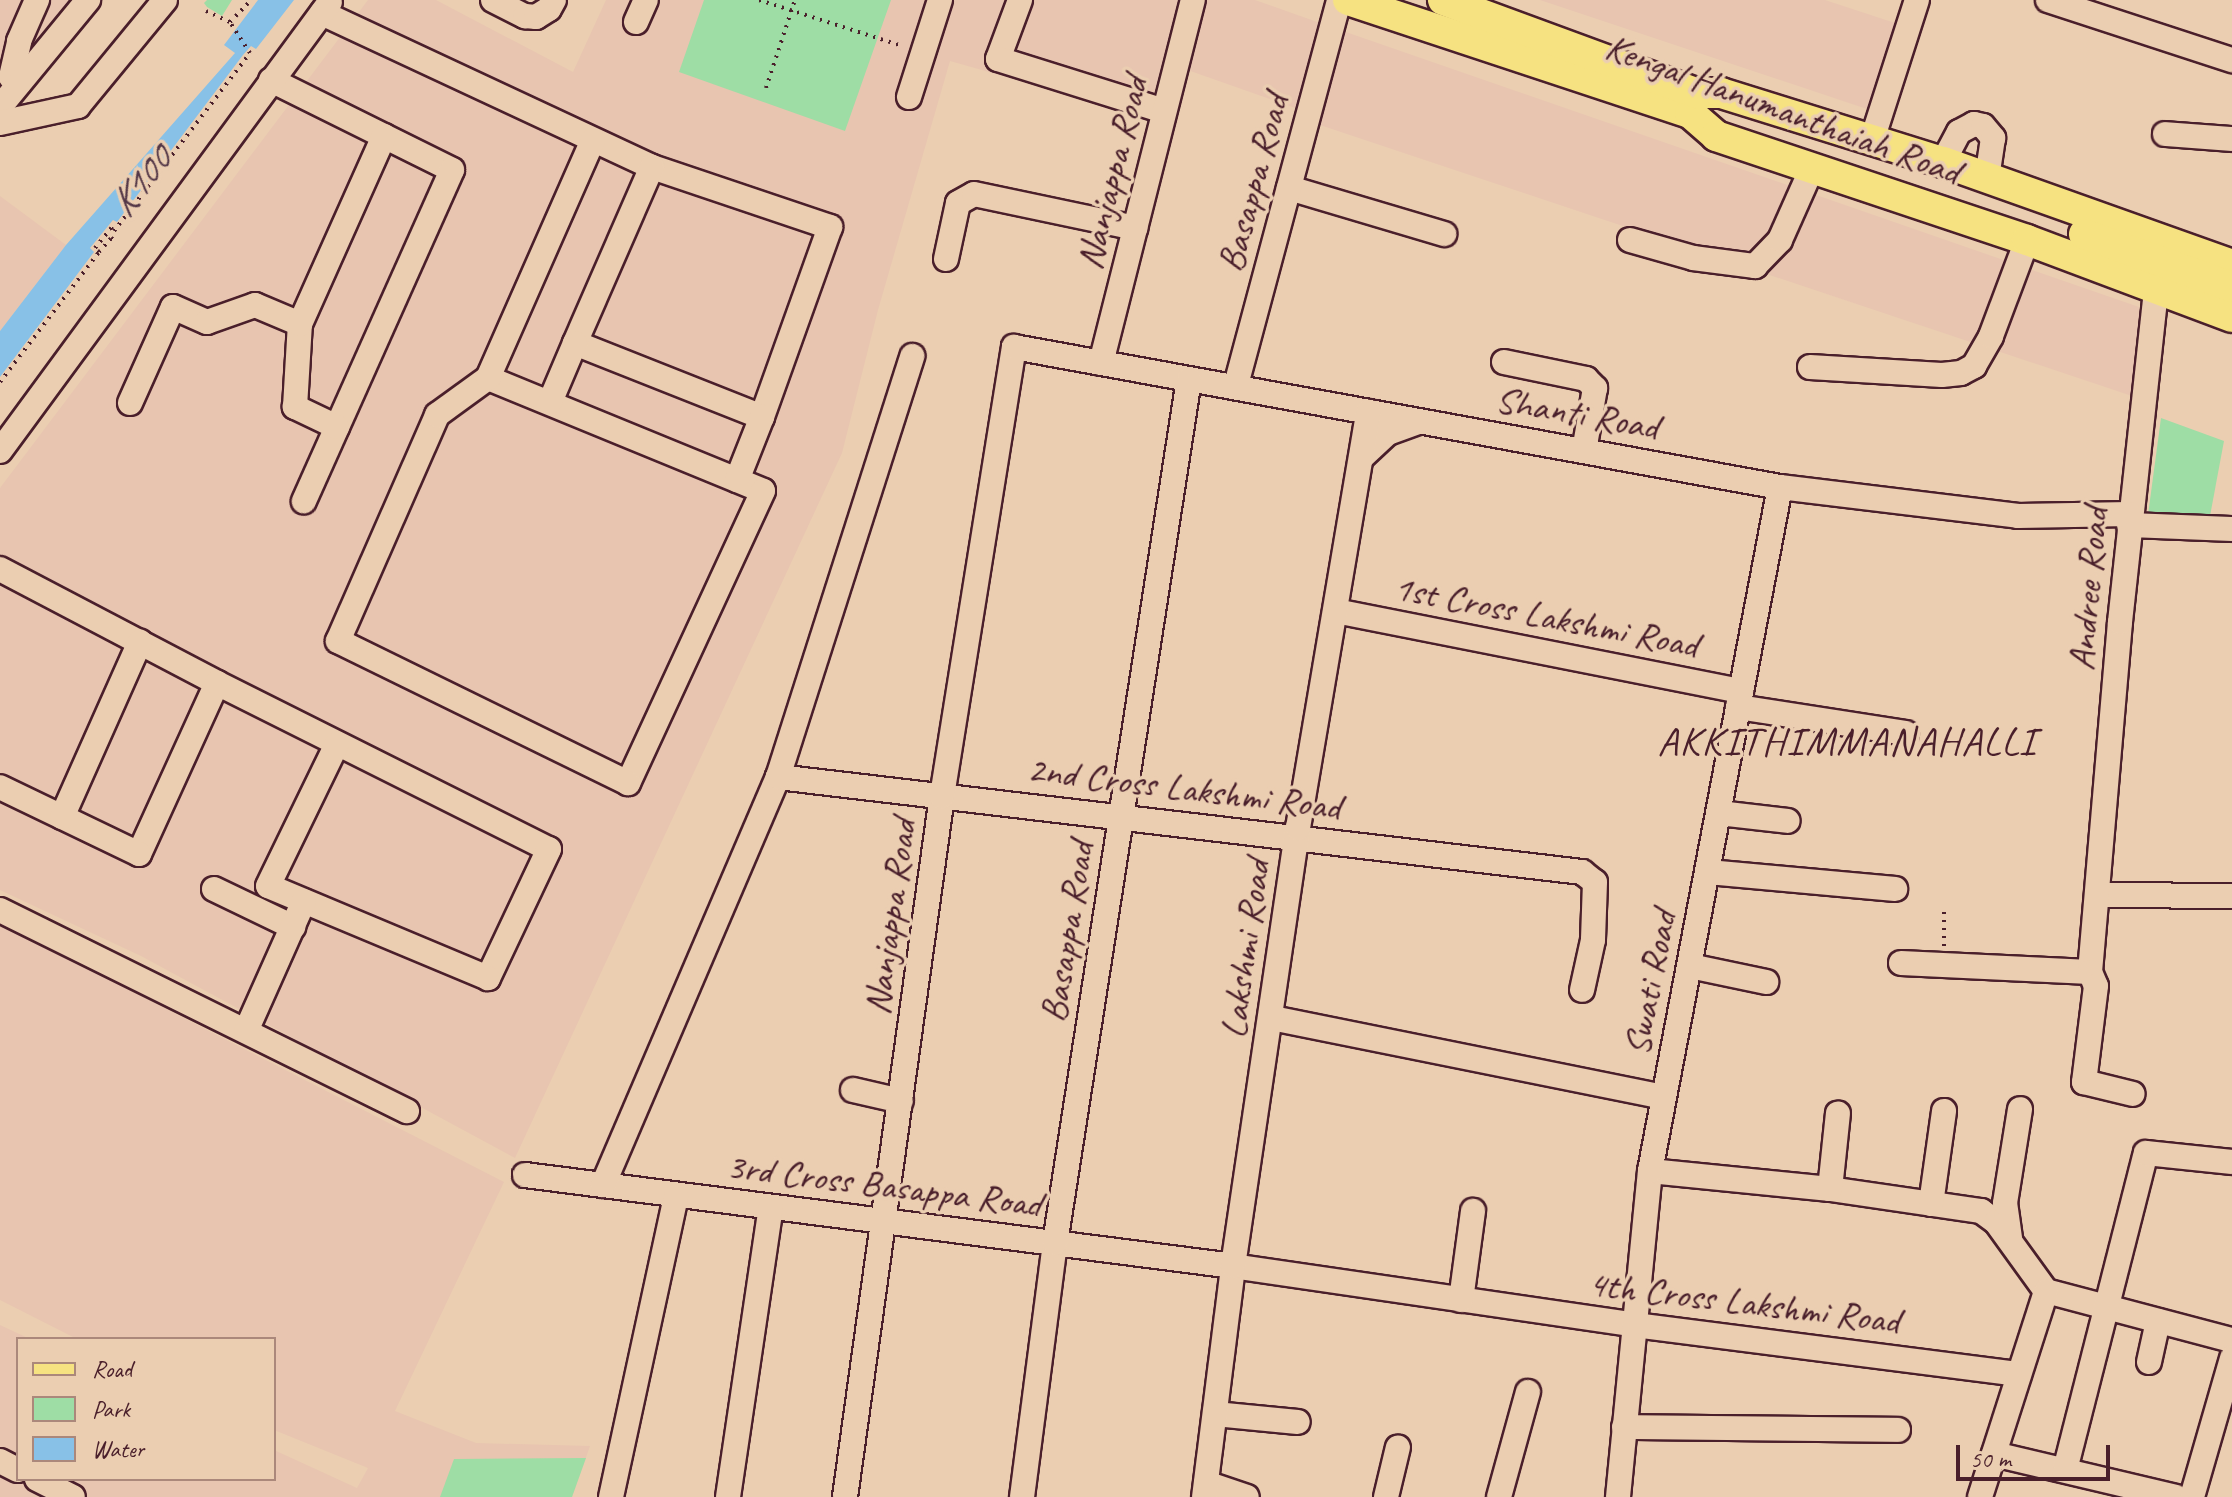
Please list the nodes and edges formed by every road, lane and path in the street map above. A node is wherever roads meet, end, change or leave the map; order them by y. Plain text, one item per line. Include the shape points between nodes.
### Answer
1 (37, 0) edge
2 (88, 0) edge
3 (165, 0) edge
4 (251, 0) edge
5 (493, 0) edge
6 (554, 0) edge
7 (759, 0) edge
8 (795, 0) edge
9 (940, 0) edge
10 (1020, 0) edge
11 (1193, 0) edge
12 (1339, 0) edge
13 (1348, 0) edge
14 (1443, 0) edge
15 (1917, 0) edge
16 (2048, 0) edge
17 (327, 6) edge
18 (791, 10) junction
19 (206, 11) dead end
20 (230, 22) junction
21 (923, 52) junction
22 (2232, 60) edge
23 (271, 80) junction
24 (19, 83) junction
25 (766, 88) dead end
26 (909, 97) dead end
27 (1693, 103) junction
28 (0, 107) edge
29 (1164, 111) junction
30 (1728, 114) junction
31 (0, 123) edge
32 (2165, 134) dead end
33 (384, 136) junction
34 (2232, 139) edge
35 (593, 140) junction
36 (1872, 140) junction
37 (1943, 162) junction
38 (652, 167) junction
39 (1812, 168) junction
40 (1987, 178) junction
41 (1289, 188) junction
42 (1135, 228) junction
43 (1444, 234) dead end
44 (114, 240) dead end
45 (1630, 240) dead end
46 (2027, 240) junction
47 (99, 252) junction
48 (946, 259) dead end
49 (2232, 265) edge
50 (2232, 287) edge
51 (2156, 290) junction
52 (2232, 302) edge
53 (2232, 317) edge
54 (300, 324) junction
55 (575, 343) junction
56 (1014, 347) joint
57 (912, 356) dead end
58 (1504, 362) dead end
59 (1101, 363) junction
60 (1810, 367) dead end
61 (488, 378) junction
62 (1189, 379) junction
63 (0, 382) edge
64 (1236, 385) junction
65 (550, 402) junction
66 (130, 403) dead end
67 (1368, 412) junction
68 (762, 417) junction
69 (1422, 421) junction
70 (337, 427) junction
71 (0, 451) edge
72 (1584, 451) junction
73 (1361, 458) junction
74 (737, 480) junction
75 (1780, 487) junction
76 (304, 501) dead end
77 (2130, 519) junction
78 (2232, 529) edge
79 (0, 569) edge
80 (1336, 611) junction
81 (140, 642) junction
82 (217, 683) junction
83 (1740, 699) junction
84 (1906, 733) dead end
85 (337, 744) junction
86 (778, 777) junction
87 (0, 787) edge
88 (942, 796) junction
89 (1719, 813) junction
90 (1121, 816) junction
91 (62, 817) junction
92 (1788, 821) dead end
93 (1297, 837) junction
94 (1708, 872) junction
95 (214, 889) dead end
96 (1895, 889) dead end
97 (2098, 895) junction
98 (2232, 896) edge
99 (304, 901) junction
100 (1944, 908) dead end
101 (0, 910) edge
102 (293, 927) junction
103 (1901, 963) dead end
104 (1943, 964) junction
105 (1690, 966) junction
106 (2090, 972) junction
107 (1766, 982) dead end
108 (1582, 990) dead end
109 (1272, 1018) junction
110 (246, 1031) junction
111 (853, 1090) dead end
112 (2133, 1094) dead end
113 (1663, 1097) junction
114 (901, 1101) junction
115 (2020, 1109) dead end
116 (407, 1111) dead end
117 (1944, 1111) dead end
118 (1838, 1113) dead end
119 (2232, 1162) edge
120 (1650, 1171) junction
121 (525, 1175) dead end
122 (603, 1185) junction
123 (1830, 1189) junction
124 (676, 1196) junction
125 (1931, 1204) junction
126 (771, 1207) junction
127 (1473, 1211) dead end
128 (885, 1221) junction
129 (2010, 1238) junction
130 (1055, 1243) junction
131 (1233, 1266) junction
132 (2046, 1291) junction
133 (1461, 1300) junction
134 (2109, 1307) junction
135 (2158, 1321) junction
136 (1635, 1325) junction
137 (2232, 1340) edge
138 (2232, 1358) edge
139 (2149, 1362) dead end
140 (2019, 1374) junction
141 (1528, 1392) dead end
142 (1215, 1414) junction
143 (1298, 1422) dead end
144 (2223, 1424) edge
145 (1624, 1427) junction
146 (1898, 1430) dead end
147 (1398, 1447) dead end
148 (1994, 1454) junction
149 (2065, 1470) junction
150 (41, 1481) edge
151 (1205, 1490) edge
152 (73, 1497) edge
153 (611, 1497) edge
154 (728, 1497) edge
155 (845, 1497) edge
156 (1022, 1497) edge
157 (1247, 1497) edge
158 (1386, 1497) edge
159 (1499, 1497) edge
160 (1618, 1497) edge
161 (1980, 1497) edge
162 (2176, 1497) edge
163 (2192, 1497) edge

1 - 24 street via 11,77
2 - 24 street
3 - 31 street via 78,106
4 - 20 path
5 - 6 street via 536,17
7 - 18 path
8 - 18 path
9 - 21 street
10 - 29 street via 998,59
11 - 29 street, Nanjappa Road
12 - 41 street, Basappa Road
13 - 27 main road, Kengal Hanumanthaiah Road
14 - 27 main road, Kengal Hanumanthaiah Road
15 - 36 street
16 - 22 street
17 - 23 street
17 - 35 street
18 - 21 path
18 - 25 path
19 - 20 path
20 - 47 path via 250,53 114,231 111,228 95,248
21 - 26 street
23 - 33 street
23 - 71 street
24 - 28 street
27 - 30 main road
27 - 36 main road, Kengal Hanumanthaiah Road via 1721,93
27 - 39 main road, Kengal Hanumanthaiah Road via 1716,136
29 - 42 street, Nanjappa Road
30 - 50 main road
30 - 52 main road
32 - 34 street
33 - 54 street
33 - 70 street via 452,170
35 - 38 street
35 - 61 street
36 - 37 main road, Kengal Hanumanthaiah Road
37 - 40 main road, Kengal Hanumanthaiah Road
37 - 40 street via 1959,132 1974,124 1983,126 1993,138
38 - 55 street
38 - 68 street via 830,227
39 - 45 street via 1780,240 1755,266 1693,258
39 - 46 main road, Kengal Hanumanthaiah Road
40 - 49 main road, Kengal Hanumanthaiah Road
41 - 43 street
41 - 64 street, Basappa Road
42 - 48 street via 974,194 958,203
42 - 59 street, Nanjappa Road
44 - 47 path
46 - 51 main road, Kengal Hanumanthaiah Road
46 - 60 street via 1991,336 1974,366 1942,375
47 - 63 path
51 - 53 main road, Kengal Hanumanthaiah Road
51 - 77 street, Andree Road
54 - 66 street via 255,305 207,322 173,307
54 - 70 street via 295,407
55 - 65 street
55 - 68 street
56 - 59 street, Shanti Road
56 - 88 street, Nanjappa Road
57 - 86 street
58 - 72 street via 1586,379 1595,388
59 - 62 street, Shanti Road
61 - 65 street
61 - 74 street via 437,415 338,641 628,783 763,491
62 - 64 street, Shanti Road
62 - 90 street, Basappa Road
64 - 67 street, Shanti Road
65 - 74 street
67 - 69 street, Shanti Road
67 - 73 street, Lakshmi Road
68 - 74 street
69 - 72 street, Shanti Road
69 - 73 street via 1388,433
70 - 76 street
72 - 75 street, Shanti Road
73 - 80 street, Lakshmi Road
75 - 77 street, Shanti Road via 2018,516
75 - 83 street, Swati Road
77 - 78 street, Shanti Road
77 - 97 street, Andree Road
79 - 81 street
80 - 83 street, 1st Cross Lakshmi Road
80 - 93 street, Lakshmi Road
81 - 82 street
81 - 91 street
82 - 85 street
82 - 91 street via 139,854
83 - 84 street, 1st Cross Lakshmi Road
83 - 89 street, Swati Road
85 - 99 street via 268,886
85 - 99 street via 549,849 488,978
86 - 88 street, 2nd Cross Lakshmi Road
86 - 122 street
87 - 91 street
88 - 90 street, 2nd Cross Lakshmi Road
88 - 114 street, Nanjappa Road
89 - 92 street
89 - 94 street, Swati Road
90 - 93 street, 2nd Cross Lakshmi Road
90 - 130 street, Basappa Road
93 - 108 street, 2nd Cross Lakshmi Road via 1582,872 1595,882 1593,940
93 - 109 street, Lakshmi Road
94 - 96 street
94 - 105 street, Swati Road
95 - 102 street
97 - 98 street
97 - 106 street, Andree Road
99 - 102 street
100 - 104 path
101 - 110 street
102 - 110 street
103 - 104 street
104 - 106 street
105 - 107 street
105 - 113 street, Swati Road
106 - 112 street, Andree Road via 2096,986 2084,1082
109 - 113 street
109 - 131 street, Lakshmi Road
110 - 116 street
111 - 114 street
113 - 120 street, Swati Road
114 - 128 street, Nanjappa Road
115 - 129 street via 2005,1203
117 - 125 street
118 - 123 street
119 - 134 street via 2146,1153
120 - 123 street
120 - 136 street, Swati Road
121 - 122 street, 3rd Cross Basappa Road
122 - 124 street, 3rd Cross Basappa Road
123 - 125 street
124 - 126 street, 3rd Cross Basappa Road
124 - 153 street
125 - 129 street via 1981,1211
126 - 128 street, 3rd Cross Basappa Road
126 - 154 street
127 - 133 street
128 - 130 street, 3rd Cross Basappa Road
128 - 155 street, Nanjappa Road
129 - 132 street
130 - 131 street, 3rd Cross Basappa Road
130 - 156 street, Basappa Road
131 - 133 street, 4th Cross Lakshmi Road
131 - 142 street, Lakshmi Road
132 - 134 street
132 - 140 street
133 - 136 street, 4th Cross Lakshmi Road
134 - 135 street
134 - 149 street
135 - 137 street
135 - 139 street
136 - 140 street, 4th Cross Lakshmi Road
136 - 145 street, Swati Road
138 - 144 street
140 - 148 street
141 - 159 street
142 - 143 street
142 - 151 street, Lakshmi Road
144 - 163 street
145 - 146 street
145 - 160 street, Swati Road
147 - 158 street
148 - 149 street
148 - 161 street
149 - 162 street
150 - 152 street
151 - 157 street

